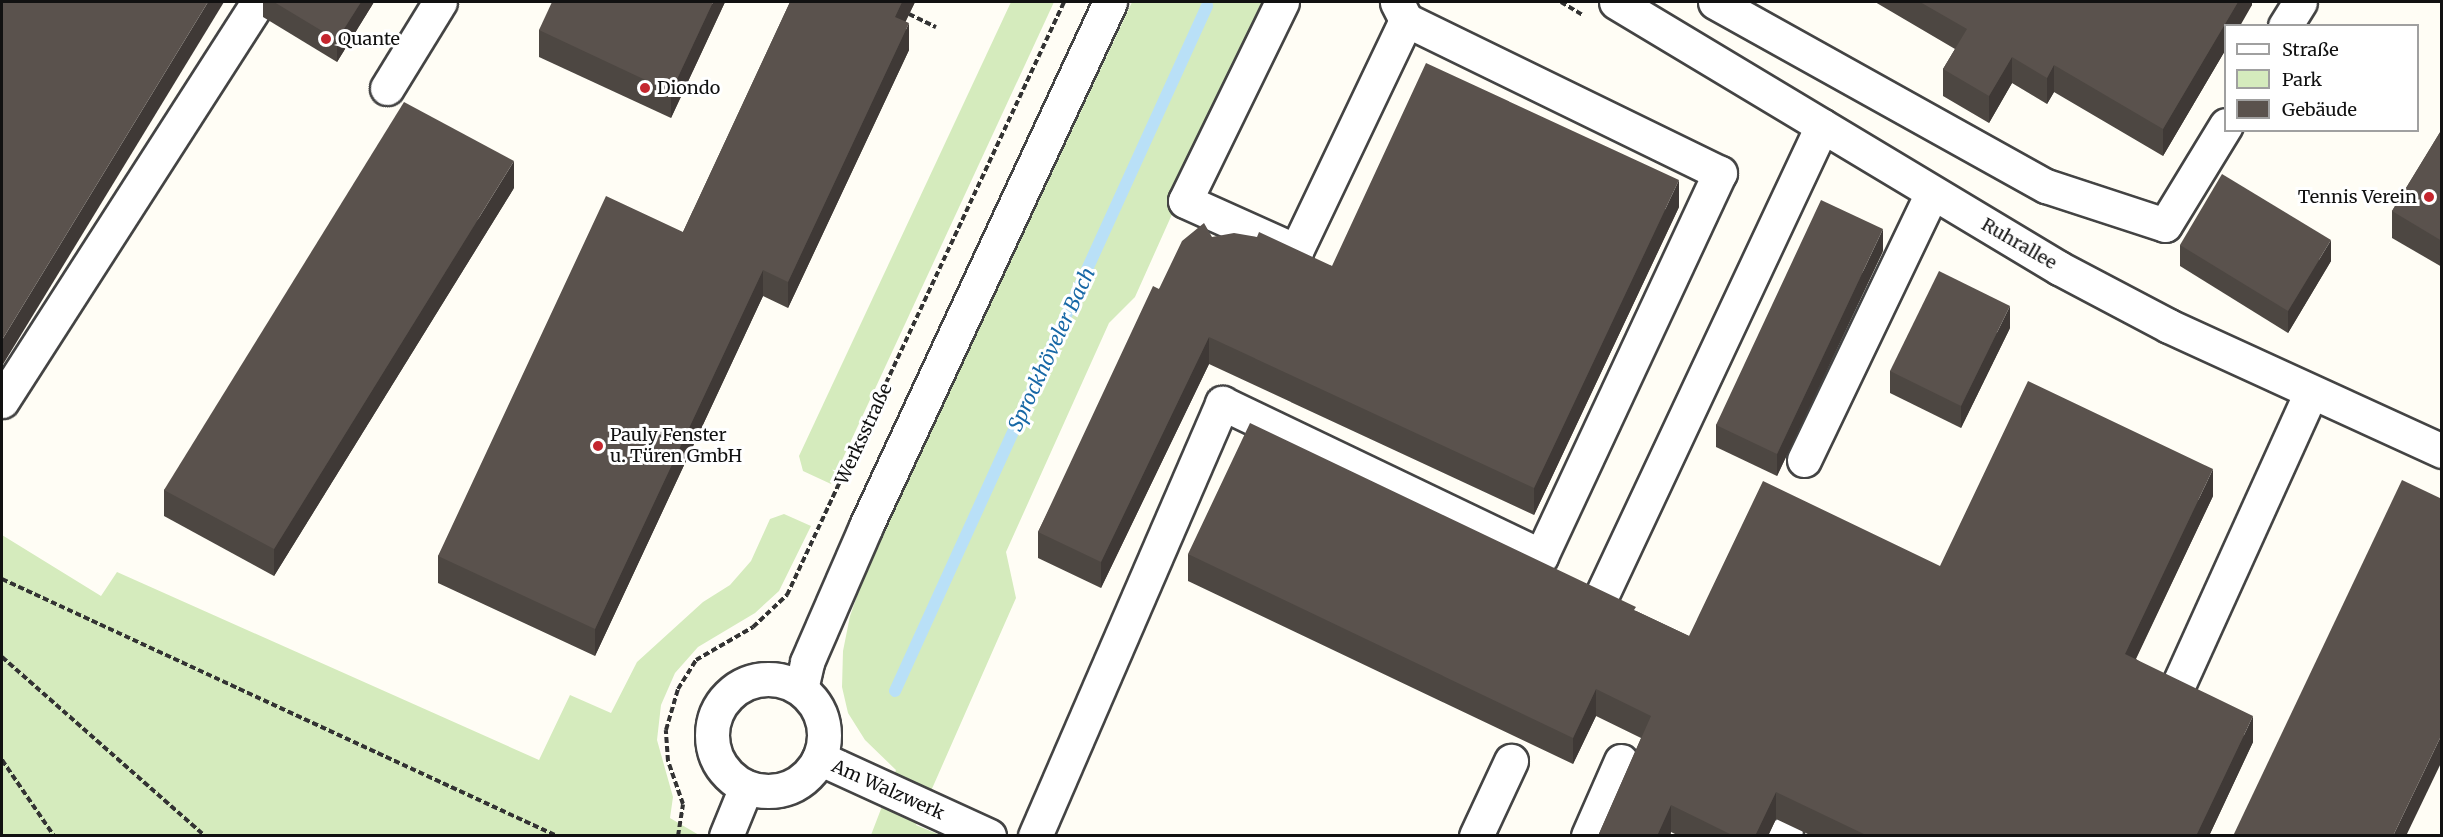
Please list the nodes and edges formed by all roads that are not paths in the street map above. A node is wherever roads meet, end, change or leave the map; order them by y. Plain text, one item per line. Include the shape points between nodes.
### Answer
1 (258, 2) edge
2 (440, 2) edge
3 (1110, 2) edge
4 (1282, 2) edge
5 (1616, 2) edge
6 (1715, 2) edge
7 (2300, 2) edge
8 (1402, 11) edge
9 (2286, 24) edge
10 (387, 88) dead end
11 (1822, 126) junction
12 (2224, 128) edge
13 (1932, 193) junction
14 (2311, 392) junction
15 (2, 401) edge
16 (2442, 451) edge
17 (1804, 460) dead end
18 (1599, 602) edge
19 (801, 689) junction
20 (2176, 690) edge
21 (819, 758) junction
22 (1621, 760) dead end
23 (1511, 761) dead end
24 (746, 787) junction
25 (726, 836) edge
26 (989, 836) edge
27 (1035, 836) edge
28 (1476, 836) edge
29 (1587, 836) edge

1 - 15 street
2 - 10 street
3 - 19 street via 866,526 807,662
4 - 8 street via 1185,201 1296,251
5 - 11 street, Ruhrallee
6 - 12 street via 2046,186 2166,225
7 - 9 street
8 - 27 street via 1720,173 1541,556 1222,402
11 - 13 street, Ruhrallee
11 - 18 street
13 - 14 street, Ruhrallee via 2059,268
13 - 17 street
14 - 16 street, Ruhrallee
14 - 20 street
19 - 21 street via 823,720
19 - 24 street via 765,679 731,693 719,707 712,725 719,762 730,777
21 - 24 street via 807,776 789,788 767,792
21 - 26 street, Am Walzwerk
22 - 29 street
23 - 28 street
24 - 25 street

